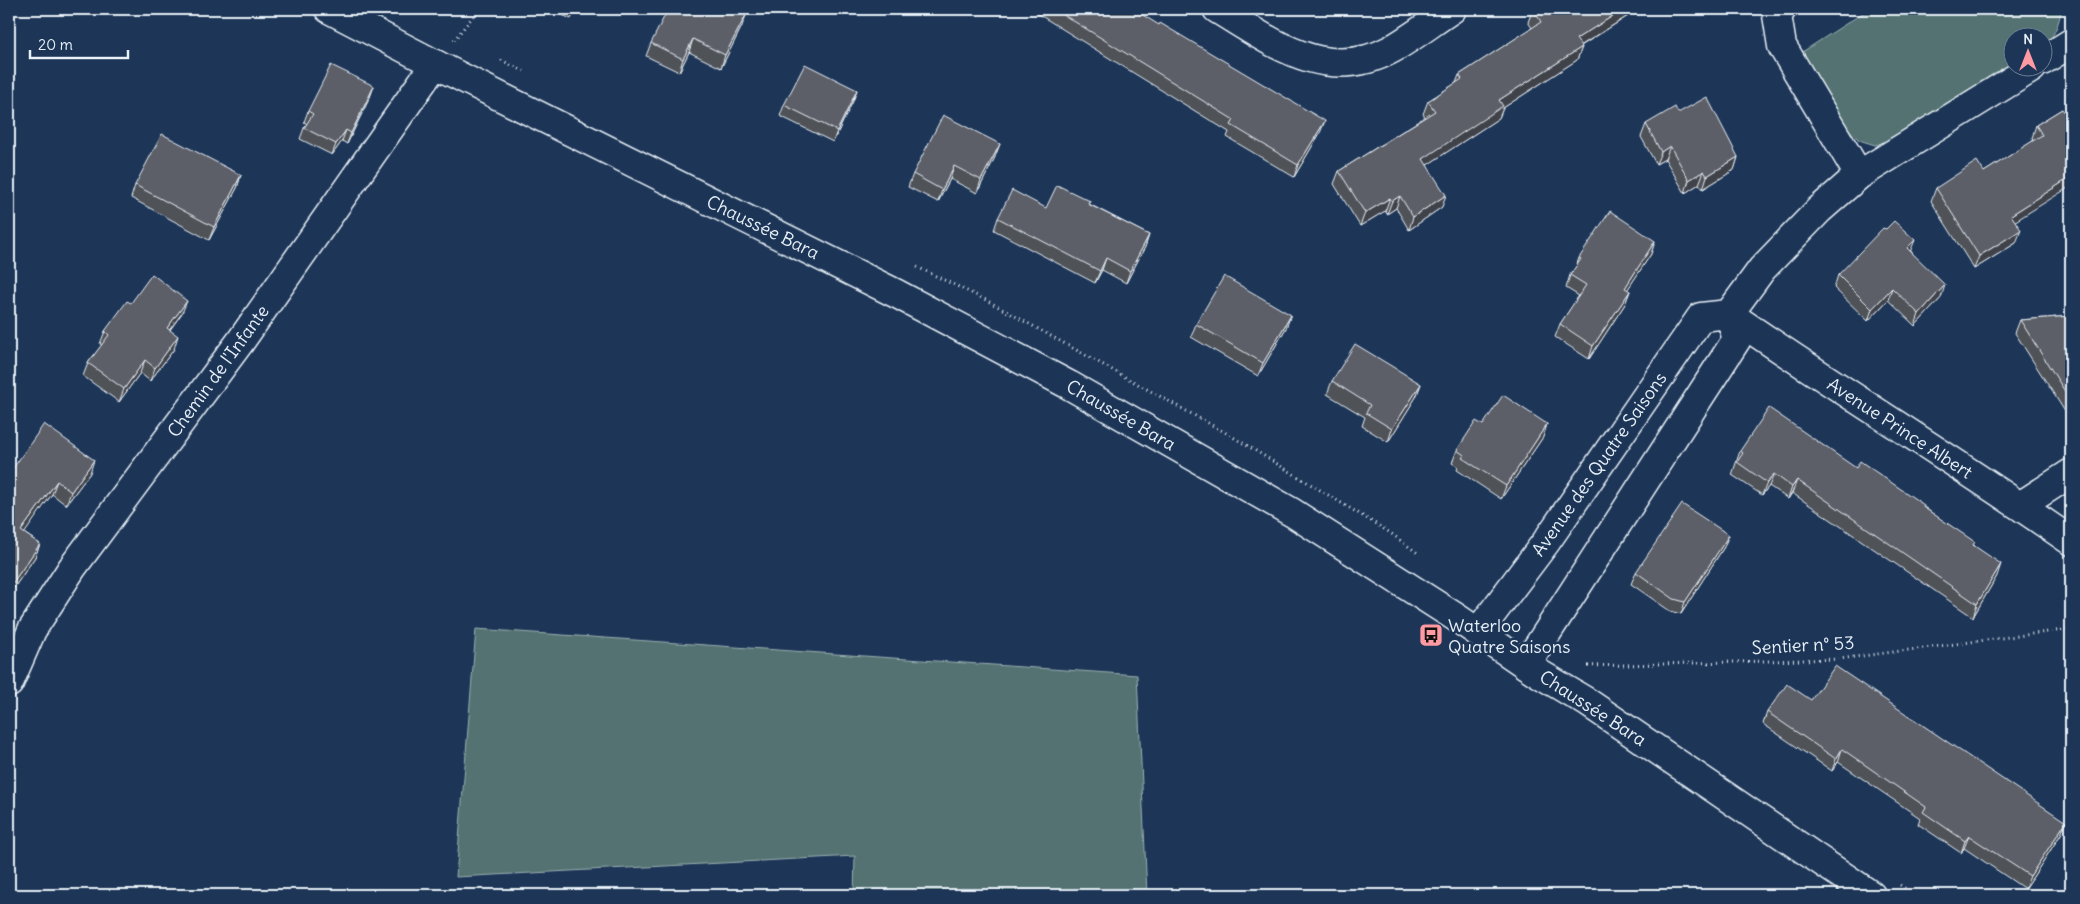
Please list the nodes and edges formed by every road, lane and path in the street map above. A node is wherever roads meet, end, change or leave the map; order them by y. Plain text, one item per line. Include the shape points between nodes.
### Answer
1 (329, 9) edge
2 (479, 9) edge
3 (1217, 9) edge
4 (1452, 9) edge
5 (1782, 9) edge
6 (455, 39) dead end
7 (2071, 44) edge
8 (2052, 55) edge
9 (436, 64) junction
10 (2016, 78) edge
11 (1859, 175) junction
12 (1729, 314) junction
13 (2071, 473) edge
14 (2020, 506) junction
15 (2071, 541) edge
16 (2071, 630) edge
17 (1478, 632) junction
18 (1526, 665) junction
19 (1585, 666) dead end
20 (9, 682) edge
21 (1871, 895) edge

1 - 9 street, Chaussée Bara
2 - 6 path
3 - 4 street via 1283,48 1319,61 1356,62 1391,49
5 - 11 street via 1777,16 1782,46
7 - 8 street
9 - 17 street, Chaussée Bara via 896,294 1069,385 1293,513
9 - 20 street, Chemin de l'Infante via 240,342 72,568 32,630
10 - 11 street
11 - 12 street via 1819,210 1762,269
12 - 14 street, Avenue Prince Albert
12 - 17 street, Avenue des Quatre Saisons via 1701,317 1546,542
12 - 18 street via 1736,339
13 - 14 street
14 - 15 street, Avenue Prince Albert
16 - 19 path, Sentier n° 53 via 1839,660
17 - 18 street, Chaussée Bara
18 - 21 street, Chaussée Bara via 1587,702

